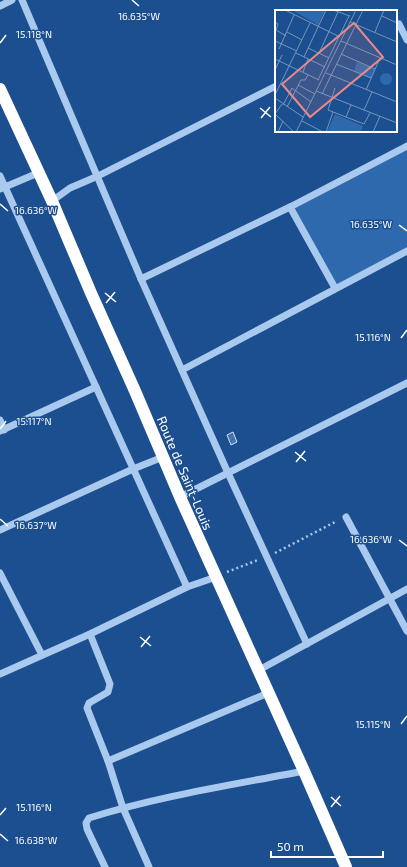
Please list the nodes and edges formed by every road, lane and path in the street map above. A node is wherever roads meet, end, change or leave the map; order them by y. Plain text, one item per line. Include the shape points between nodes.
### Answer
1 (12, 0) edge
2 (22, 0) edge
3 (0, 6) edge
4 (407, 20) edge
5 (398, 25) edge
6 (407, 40) edge
7 (275, 87) edge
8 (0, 89) edge
9 (407, 146) edge
10 (38, 173) junction
11 (0, 176) edge
12 (98, 176) junction
13 (3, 188) edge
14 (52, 201) junction
15 (290, 207) junction
16 (407, 251) edge
17 (141, 280) junction
18 (335, 288) junction
19 (182, 370) junction
20 (407, 383) edge
21 (96, 387) junction
22 (0, 420) edge
23 (2, 430) edge
24 (163, 457) junction
25 (133, 468) junction
26 (228, 473) junction
27 (180, 497) junction
28 (346, 517) joint
29 (0, 530) edge
30 (267, 557) junction
31 (0, 573) edge
32 (216, 577) junction
33 (187, 587) junction
34 (407, 589) edge
35 (389, 599) junction
36 (407, 631) edge
37 (90, 634) junction
38 (308, 644) junction
39 (42, 655) junction
40 (259, 670) junction
41 (0, 674) edge
42 (268, 693) junction
43 (108, 761) junction
44 (304, 771) junction
45 (123, 808) junction
46 (104, 867) edge
47 (149, 867) edge
48 (346, 867) edge

1 - 3 street
2 - 12 street
4 - 5 street
5 - 6 street
7 - 12 street
8 - 10 highway, Route de Saint-Louis
9 - 15 street
10 - 13 street
10 - 14 highway, Route de Saint-Louis
11 - 13 street
12 - 14 street via 70,188
12 - 17 street
13 - 21 street
14 - 24 highway, Route de Saint-Louis
15 - 17 street
15 - 18 street
16 - 18 street
17 - 19 street
18 - 19 street
19 - 26 street
20 - 26 street
21 - 23 street
21 - 25 street
22 - 23 street
24 - 25 street
24 - 27 highway, Route de Saint-Louis
25 - 29 street
25 - 33 street
26 - 27 street
26 - 30 street
27 - 32 highway, Route de Saint-Louis
28 - 30 path
28 - 35 street
30 - 32 path
30 - 38 street
31 - 39 street
32 - 33 street
32 - 40 highway, Route de Saint-Louis
33 - 37 street
34 - 35 street
35 - 36 street
35 - 38 street
37 - 39 street
37 - 43 street via 110,688 108,692 89,703 87,708
38 - 40 street
39 - 41 street
40 - 42 highway, Route de Saint-Louis
42 - 43 street
42 - 44 highway, Route de Saint-Louis
43 - 45 street
44 - 45 street
44 - 48 highway, Route de Saint-Louis
45 - 46 street via 89,818 86,823
45 - 47 street

